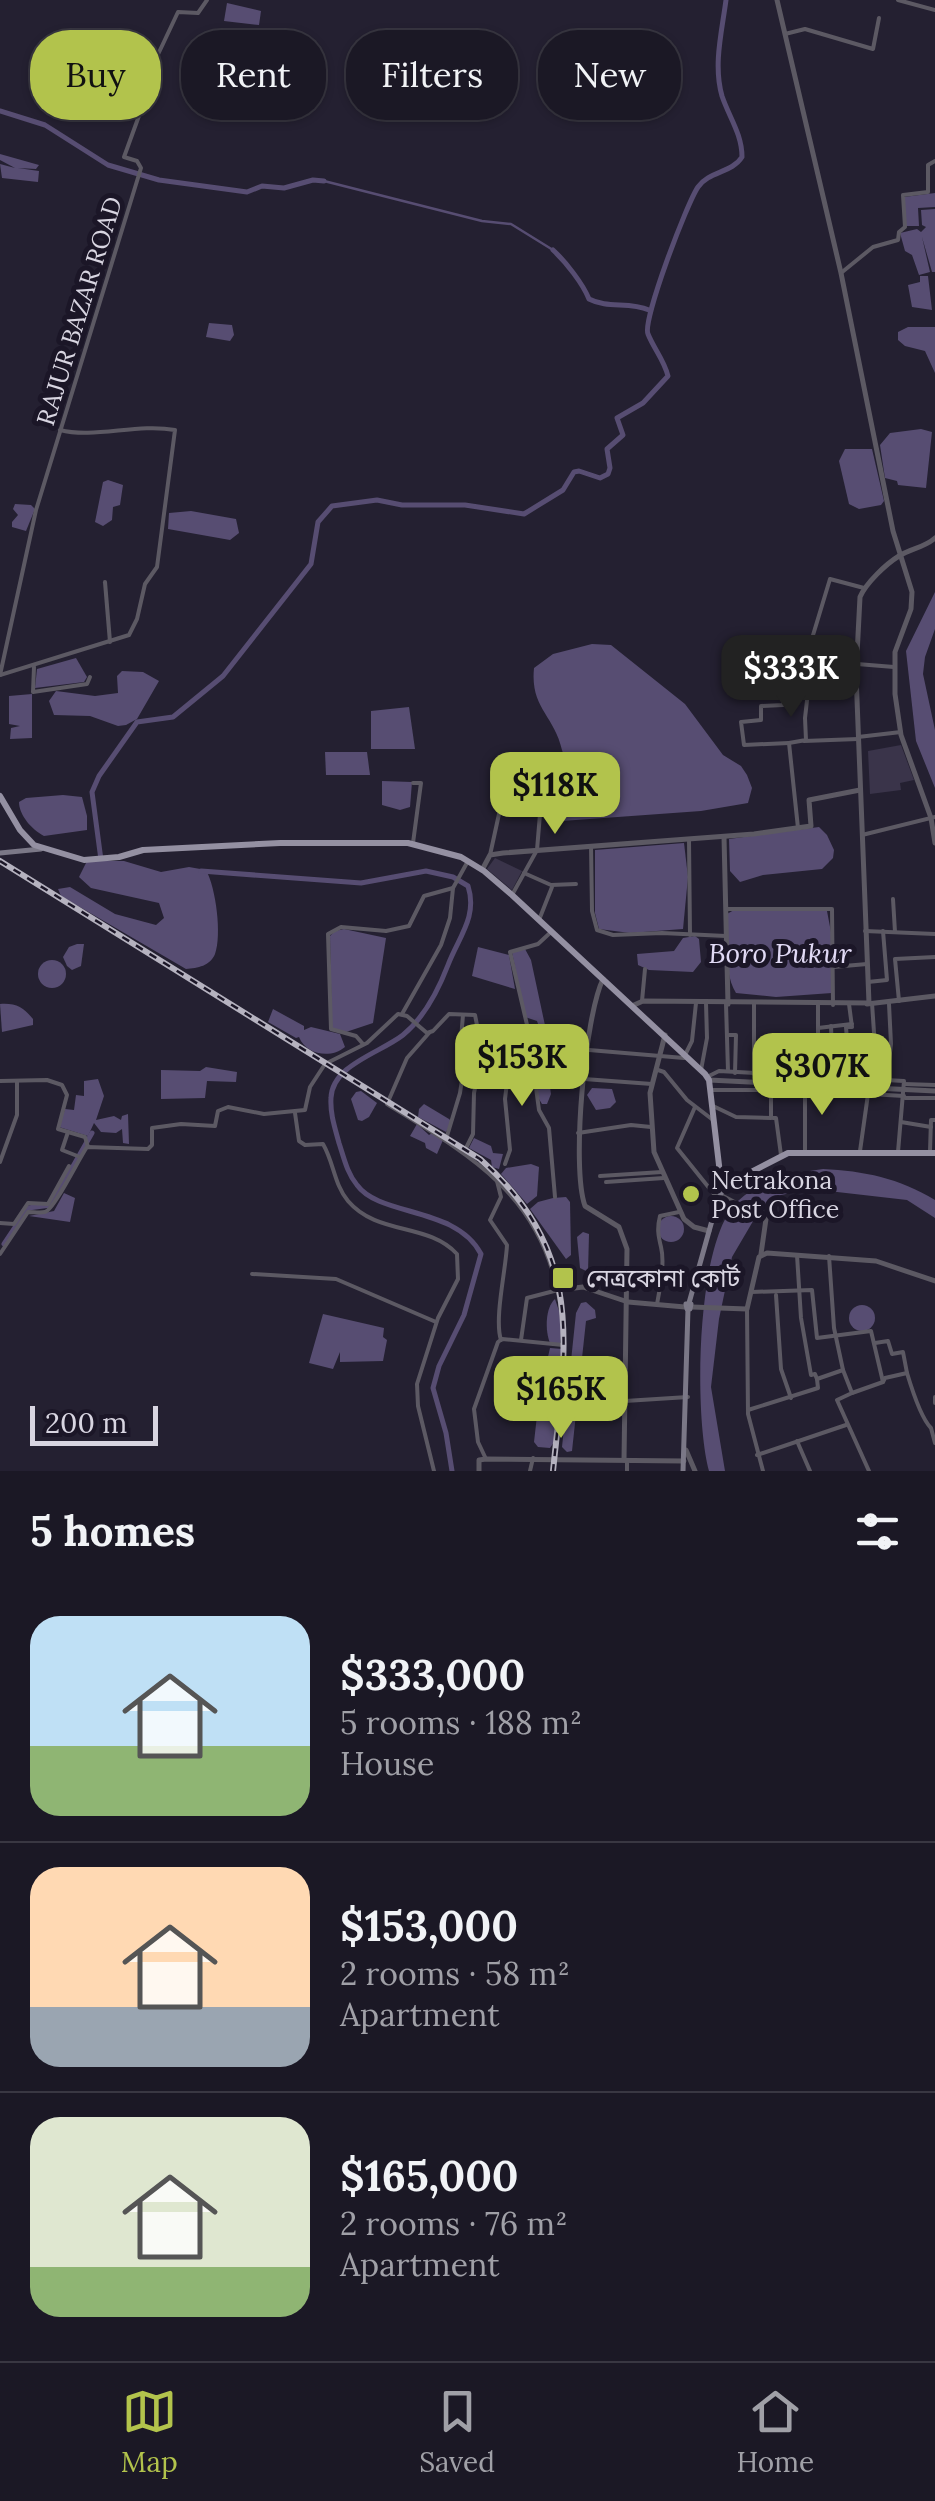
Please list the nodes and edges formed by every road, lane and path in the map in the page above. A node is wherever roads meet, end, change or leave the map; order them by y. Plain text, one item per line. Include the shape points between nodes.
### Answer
1 (206, 0) edge
2 (777, 0) edge
3 (898, 0) edge
4 (935, 10) edge
5 (879, 18) dead end
6 (785, 34) junction
7 (935, 161) edge
8 (841, 272) junction
9 (60, 430) junction
10 (935, 538) edge
11 (899, 555) junction
12 (105, 582) dead end
13 (864, 588) junction
14 (110, 642) junction
15 (856, 664) junction
16 (34, 666) junction
17 (894, 667) junction
18 (0, 675) edge
19 (90, 677) dead end
20 (809, 686) junction
21 (901, 732) junction
22 (858, 738) junction
23 (804, 741) junction
24 (789, 743) junction
25 (537, 767) dead end
26 (497, 779) dead end
27 (413, 782) dead end
28 (860, 790) junction
29 (1, 800) edge
30 (933, 818) edge
31 (798, 828) junction
32 (862, 835) junction
33 (724, 837) junction
34 (690, 840) junction
35 (413, 844) junction
36 (935, 844) edge
37 (591, 846) junction
38 (41, 849) junction
39 (537, 850) junction
40 (0, 853) edge
41 (490, 855) junction
42 (468, 862) junction
43 (482, 870) junction
44 (524, 873) junction
45 (552, 884) junction
46 (576, 884) dead end
47 (452, 888) junction
48 (512, 895) junction
49 (893, 898) dead end
50 (726, 908) junction
51 (538, 920) junction
52 (865, 931) junction
53 (883, 931) junction
54 (551, 932) junction
55 (895, 932) junction
56 (935, 934) edge
57 (690, 935) junction
58 (726, 936) junction
59 (935, 957) edge
60 (867, 964) junction
61 (833, 967) junction
62 (645, 970) dead end
63 (604, 980) junction
64 (868, 982) junction
65 (935, 996) edge
66 (898, 1001) junction
67 (696, 1002) junction
68 (889, 1002) junction
69 (638, 1003) junction
70 (706, 1003) junction
71 (727, 1004) junction
72 (754, 1004) junction
73 (832, 1004) junction
74 (850, 1004) junction
75 (869, 1004) junction
76 (818, 1005) junction
77 (464, 1014) junction
78 (404, 1015) junction
79 (852, 1024) junction
80 (831, 1026) junction
81 (818, 1028) junction
82 (428, 1033) junction
83 (728, 1035) junction
84 (664, 1036) junction
85 (480, 1040) junction
86 (512, 1043) junction
87 (363, 1044) junction
88 (528, 1044) junction
89 (589, 1050) junction
90 (658, 1056) junction
91 (688, 1058) junction
92 (510, 1062) junction
93 (530, 1063) junction
94 (654, 1070) junction
95 (701, 1070) junction
96 (728, 1072) junction
97 (735, 1073) junction
98 (754, 1074) junction
99 (834, 1077) junction
100 (850, 1077) junction
101 (708, 1078) junction
102 (877, 1078) junction
103 (887, 1078) junction
104 (584, 1079) junction
105 (0, 1081) edge
106 (818, 1081) junction
107 (17, 1082) junction
108 (652, 1084) junction
109 (805, 1088) junction
110 (710, 1090) junction
111 (771, 1090) junction
112 (869, 1090) junction
113 (935, 1091) edge
114 (851, 1092) dead end
115 (904, 1092) junction
116 (711, 1105) junction
117 (695, 1108) junction
118 (295, 1112) junction
119 (771, 1118) junction
120 (712, 1120) junction
121 (935, 1120) edge
122 (900, 1122) junction
123 (651, 1127) junction
124 (931, 1127) junction
125 (68, 1132) junction
126 (578, 1133) junction
127 (447, 1136) dead end
128 (86, 1145) junction
129 (860, 1151) junction
130 (464, 1152) junction
131 (805, 1152) junction
132 (898, 1152) junction
133 (932, 1153) edge
134 (781, 1155) junction
135 (78, 1156) junction
136 (0, 1162) edge
137 (505, 1164) dead end
138 (69, 1166) dead end
139 (663, 1175) junction
140 (496, 1176) junction
141 (600, 1176) dead end
142 (606, 1182) dead end
143 (726, 1184) junction
144 (555, 1197) dead end
145 (719, 1197) junction
146 (680, 1212) junction
147 (0, 1223) edge
148 (708, 1230) junction
149 (0, 1254) edge
150 (761, 1254) junction
151 (797, 1254) junction
152 (829, 1256) junction
153 (252, 1274) dead end
154 (935, 1280) edge
155 (558, 1290) junction
156 (798, 1291) junction
157 (751, 1292) junction
158 (776, 1292) junction
159 (628, 1302) junction
160 (657, 1304) junction
161 (690, 1306) junction
162 (747, 1309) junction
163 (436, 1322) junction
164 (835, 1336) junction
165 (501, 1340) junction
166 (522, 1340) dead end
167 (875, 1343) junction
168 (844, 1370) junction
169 (907, 1373) junction
170 (817, 1379) junction
171 (883, 1382) junction
172 (852, 1393) junction
173 (688, 1397) junction
174 (791, 1398) junction
175 (625, 1401) junction
176 (748, 1410) junction
177 (846, 1425) junction
178 (797, 1441) junction
179 (935, 1443) edge
180 (686, 1450) junction
181 (757, 1455) junction
182 (532, 1458) junction
183 (486, 1459) junction
184 (625, 1460) junction
185 (684, 1460) junction
186 (434, 1471) edge
187 (479, 1471) edge
188 (530, 1471) edge
189 (626, 1471) edge
190 (683, 1471) edge
191 (695, 1471) edge
192 (763, 1471) edge
193 (810, 1471) edge
194 (869, 1471) edge

1 - 9 street, RAJUR BAZAR ROAD via 198,13 178,12 145,82 148,92 124,157 140,171
2 - 6 street
3 - 4 street
5 - 6 street via 873,49 804,28
6 - 8 street
7 - 8 street via 928,165 928,192 903,195 899,238 873,247
8 - 11 street
9 - 14 street via 175,430 157,567 145,584 134,627
9 - 18 street, RAJUR BAZAR ROAD
10 - 11 street
11 - 13 street
11 - 17 street via 912,596
12 - 14 street
13 - 15 street
13 - 20 street via 829,581 808,655
14 - 16 street
15 - 17 street
15 - 22 street
16 - 18 street
16 - 19 street via 33,692 87,684
17 - 21 street
20 - 23 street
20 - 24 street via 786,684 783,705 761,706 761,720 741,722 744,745
21 - 22 street
21 - 30 street
22 - 23 street
22 - 28 street
23 - 24 street
24 - 31 street
25 - 39 street
26 - 41 street via 499,814
27 - 35 street via 421,783
28 - 31 street via 809,800 812,825
28 - 32 street
29 - 38 main road
30 - 32 street
30 - 36 street
31 - 33 street
32 - 52 street
33 - 34 street
33 - 50 street
34 - 37 street
34 - 57 street
35 - 38 main road via 261,844 84,860
35 - 42 main road
37 - 39 street
37 - 57 street via 598,930
38 - 40 main road
39 - 41 street
39 - 44 street
41 - 43 street
42 - 43 main road
42 - 47 street
43 - 48 main road
44 - 45 street
44 - 48 street
45 - 46 street
45 - 51 street
47 - 78 street via 442,945
47 - 87 street via 424,896 409,926 341,927 328,934 331,1029
48 - 51 main road
49 - 55 street
50 - 58 street
50 - 61 street via 832,909
51 - 54 main road
52 - 53 street
52 - 60 street
53 - 55 street
53 - 64 street via 887,980
54 - 63 main road
54 - 88 street via 538,944 510,952
55 - 56 street
57 - 58 street
58 - 71 street
59 - 66 street via 895,959
60 - 61 street
60 - 64 street
61 - 73 street
62 - 69 street
63 - 69 main road
63 - 89 street
64 - 75 street
65 - 66 street
66 - 68 street
67 - 69 street
67 - 70 street
67 - 91 street
68 - 75 street
68 - 103 street
69 - 84 main road
70 - 71 street
70 - 95 street
71 - 72 street
71 - 83 street
72 - 76 street
72 - 98 street
73 - 74 street
73 - 76 street
74 - 75 street
74 - 79 street
75 - 102 street
76 - 81 street
77 - 82 street via 450,1014
77 - 85 street via 478,1017
77 - 127 street via 461,1039 468,1040
78 - 82 street
78 - 87 street
79 - 80 street
79 - 100 street via 846,1028
80 - 81 street
80 - 99 street
81 - 106 street
82 - 130 street via 406,1058 387,1104
83 - 96 street
83 - 97 street via 736,1035
84 - 90 street
84 - 91 main road
85 - 86 street
85 - 130 street via 474,1128
86 - 88 street
86 - 92 street
87 - 118 street via 325,1064 310,1087 307,1108
88 - 93 street
89 - 90 street
89 - 104 street
90 - 91 street
90 - 94 street
91 - 95 main road
92 - 93 street
92 - 137 street
93 - 144 street via 539,1110 550,1128
94 - 108 street
94 - 117 street via 668,1075
95 - 101 main road
96 - 97 street
96 - 101 street
97 - 98 street
98 - 106 street
99 - 100 street
99 - 106 street
100 - 102 street
101 - 109 street
101 - 110 main road
102 - 103 street
103 - 115 street via 904,1081
104 - 108 street
104 - 126 street
105 - 107 street
106 - 109 street
106 - 112 street
107 - 125 street via 62,1085 66,1101 58,1129
107 - 136 street via 17,1114
108 - 123 street
109 - 111 street
109 - 114 street
109 - 131 street
110 - 111 street
110 - 116 main road
111 - 119 street
112 - 115 street
112 - 129 street
113 - 115 street
115 - 122 street
116 - 119 street via 736,1117
116 - 120 main road
117 - 120 street
117 - 145 street via 678,1148
118 - 128 street via 225,1108 213,1126 156,1126 148,1148
118 - 163 street via 299,1141 323,1144 336,1183 362,1215 441,1240 457,1254 458,1279
119 - 134 street
120 - 143 main road via 720,1180
121 - 124 street
122 - 124 street
122 - 132 street
123 - 126 street
123 - 139 street
124 - 133 street
125 - 128 street via 85,1136
125 - 135 street via 62,1150
126 - 159 street via 583,1202 625,1238
128 - 135 street
129 - 131 main road
129 - 132 main road
130 - 140 street
131 - 134 main road
132 - 133 main road
134 - 143 main road
135 - 149 street via 52,1208 28,1212
138 - 147 street via 48,1204 28,1202 14,1224
139 - 141 street
139 - 142 street
139 - 146 street
140 - 155 street via 541,1236
140 - 165 street via 500,1197 490,1220 507,1245
143 - 145 main road
145 - 148 main road
145 - 150 street via 766,1220
146 - 148 street via 688,1224
146 - 160 street via 658,1220
148 - 161 main road
150 - 151 street
150 - 157 street
151 - 152 street
151 - 156 street
152 - 154 street via 876,1261
152 - 164 street
153 - 163 street via 336,1279
155 - 159 street via 583,1287
155 - 165 street via 563,1345
155 - 166 street via 527,1298
156 - 158 street
156 - 164 street via 812,1290 816,1338
156 - 170 street via 811,1375
157 - 158 street
157 - 162 street
158 - 174 street via 781,1369
159 - 160 street
159 - 175 street
160 - 161 street
161 - 162 street
161 - 173 main road
162 - 176 street
163 - 186 street via 416,1396
164 - 167 street via 868,1330
164 - 168 street
165 - 183 street via 474,1410
167 - 169 street via 888,1341 892,1354 902,1351
167 - 171 street
168 - 170 street
168 - 172 street
169 - 171 street
169 - 179 street
170 - 174 street via 818,1388
171 - 172 street
172 - 177 street via 837,1400
173 - 175 street
173 - 180 main road
174 - 176 street
175 - 184 street
176 - 181 street
177 - 178 street
177 - 194 street
178 - 181 street
178 - 193 street
180 - 185 main road
180 - 191 street
181 - 192 street
182 - 183 street
182 - 184 street
182 - 188 street
183 - 187 street via 479,1460
184 - 185 street
184 - 189 street
185 - 190 main road

